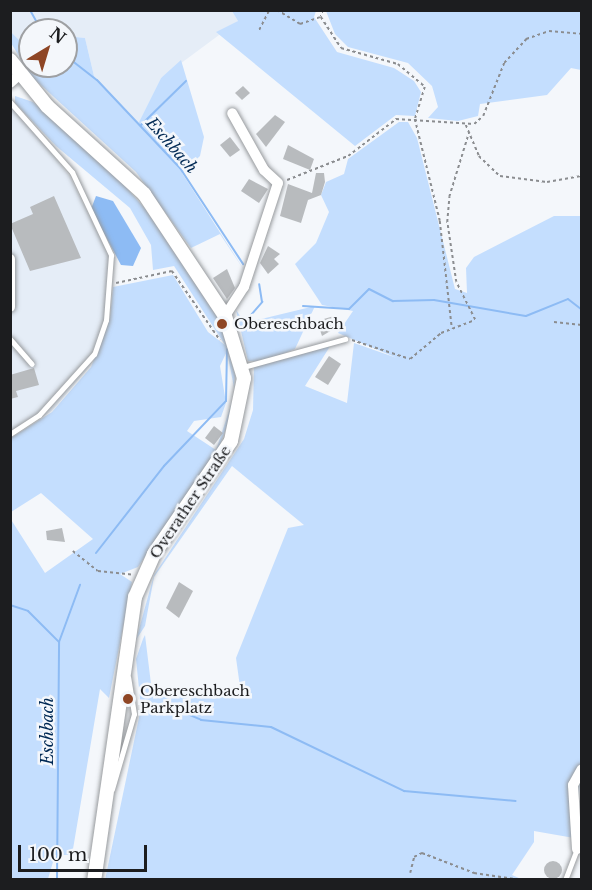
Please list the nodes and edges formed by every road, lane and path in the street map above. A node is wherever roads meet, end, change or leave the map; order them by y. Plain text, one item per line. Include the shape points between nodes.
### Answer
1 (269, 10) edge
2 (277, 10) edge
3 (322, 10) edge
4 (321, 17) junction
5 (259, 30) dead end
6 (582, 34) edge
7 (10, 60) edge
8 (13, 77) edge
9 (10, 102) edge
10 (232, 113) dead end
11 (416, 119) junction
12 (466, 124) junction
13 (469, 132) junction
14 (582, 176) edge
15 (278, 183) junction
16 (10, 259) edge
17 (111, 284) junction
18 (10, 307) edge
19 (225, 316) junction
20 (554, 322) dead end
21 (582, 325) edge
22 (452, 328) junction
23 (10, 339) edge
24 (345, 339) joint
25 (240, 350) junction
26 (32, 364) dead end
27 (243, 367) junction
28 (10, 434) edge
29 (73, 552) dead end
30 (144, 574) junction
31 (582, 769) edge
32 (580, 852) edge
33 (410, 873) dead end
34 (94, 879) edge
35 (521, 879) edge
36 (565, 879) edge

1 - 5 path
2 - 4 path via 300,24
3 - 4 path
4 - 11 path via 341,48 398,64 425,87
6 - 12 path via 549,31 526,39 504,63 483,116
7 - 8 main road, Overather Straße
8 - 19 main road, Overather Straße via 144,194
9 - 17 lane via 72,172 111,255
10 - 15 street via 264,170
11 - 12 path
11 - 15 path via 396,119 348,156
11 - 22 path via 440,221
12 - 13 path
13 - 14 path via 478,156 500,176 547,182
13 - 22 path via 447,222 456,282 476,317
15 - 19 street via 244,287
16 - 18 street
17 - 25 path via 172,271 220,340
17 - 28 lane via 106,320 88,363 39,415
19 - 25 main road, Overather Straße
20 - 21 path
22 - 24 path via 410,359
23 - 26 lane
24 - 27 lane
25 - 27 main road, Overather Straße
27 - 30 main road, Overather Straße via 242,404 231,441
29 - 30 path via 106,574
30 - 34 main road, Overather Straße via 124,662
31 - 32 street via 573,785
32 - 36 lane
33 - 35 path via 414,857 422,853 474,873

